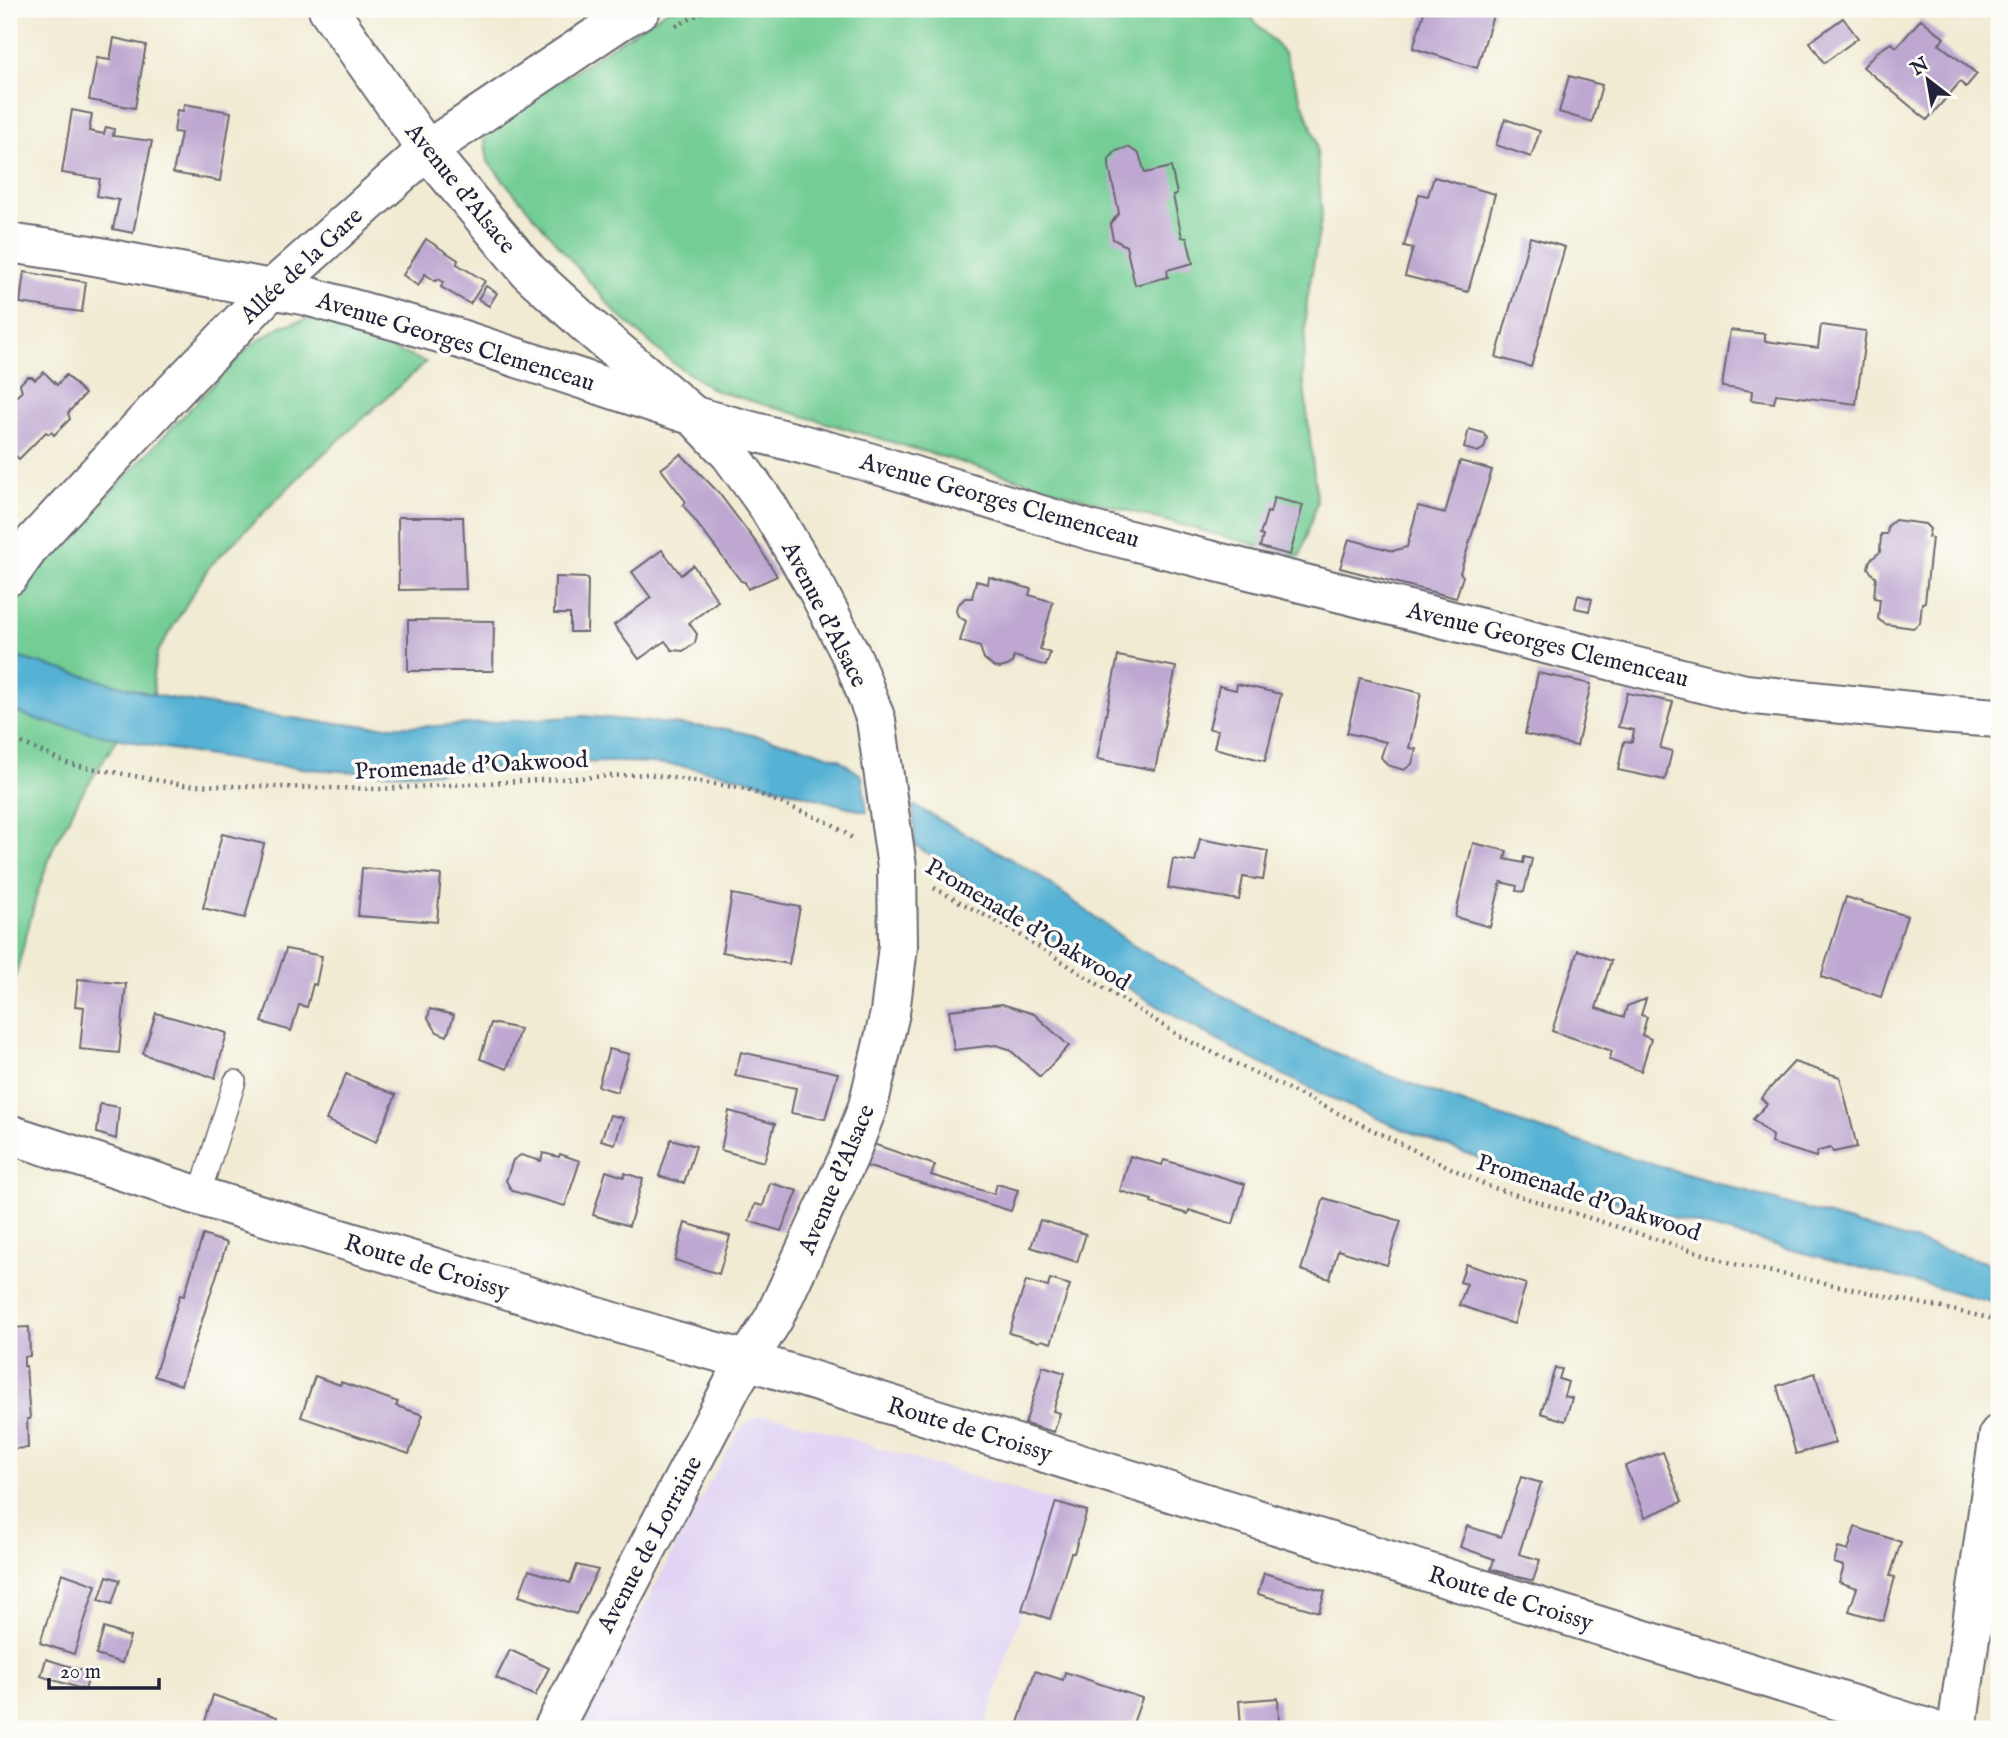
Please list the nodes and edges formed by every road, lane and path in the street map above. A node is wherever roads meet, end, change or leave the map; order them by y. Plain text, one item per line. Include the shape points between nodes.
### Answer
1 (328, 9) edge
2 (641, 9) edge
3 (427, 150) junction
4 (9, 243) edge
5 (273, 288) junction
6 (694, 416) junction
7 (9, 576) edge
8 (1999, 718) edge
9 (9, 737) edge
10 (897, 867) junction
11 (235, 1081) dead end
12 (9, 1134) edge
13 (199, 1196) junction
14 (1999, 1320) edge
15 (747, 1360) junction
16 (1999, 1434) edge
17 (552, 1729) edge
18 (1930, 1729) edge
19 (1957, 1729) edge

1 - 3 street, Avenue d'Alsace
2 - 3 street, Allée de la Gare
3 - 5 street, Allée de la Gare
3 - 6 street, Avenue d'Alsace via 529,272
4 - 5 street, Avenue Georges Clemenceau
5 - 6 street, Avenue Georges Clemenceau via 454,337
5 - 7 street, Allée de la Gare via 32,544
6 - 8 street, Avenue Georges Clemenceau via 862,460 1093,531 1745,694
6 - 10 street, Avenue d'Alsace via 730,454 767,505 853,661 876,720
9 - 10 path, Promenade d'Oakwood via 69,764 184,785 379,789 647,774 747,789 832,824
10 - 14 path, Promenade d'Oakwood via 1014,931 1183,1038 1488,1186 1735,1264
10 - 15 street, Avenue d'Alsace via 898,946 890,1013 869,1106 774,1318
11 - 13 lane
12 - 13 street, Route de Croissy
13 - 15 street, Route de Croissy
15 - 17 street, Avenue de Lorraine
15 - 18 street, Route de Croissy
16 - 19 street

